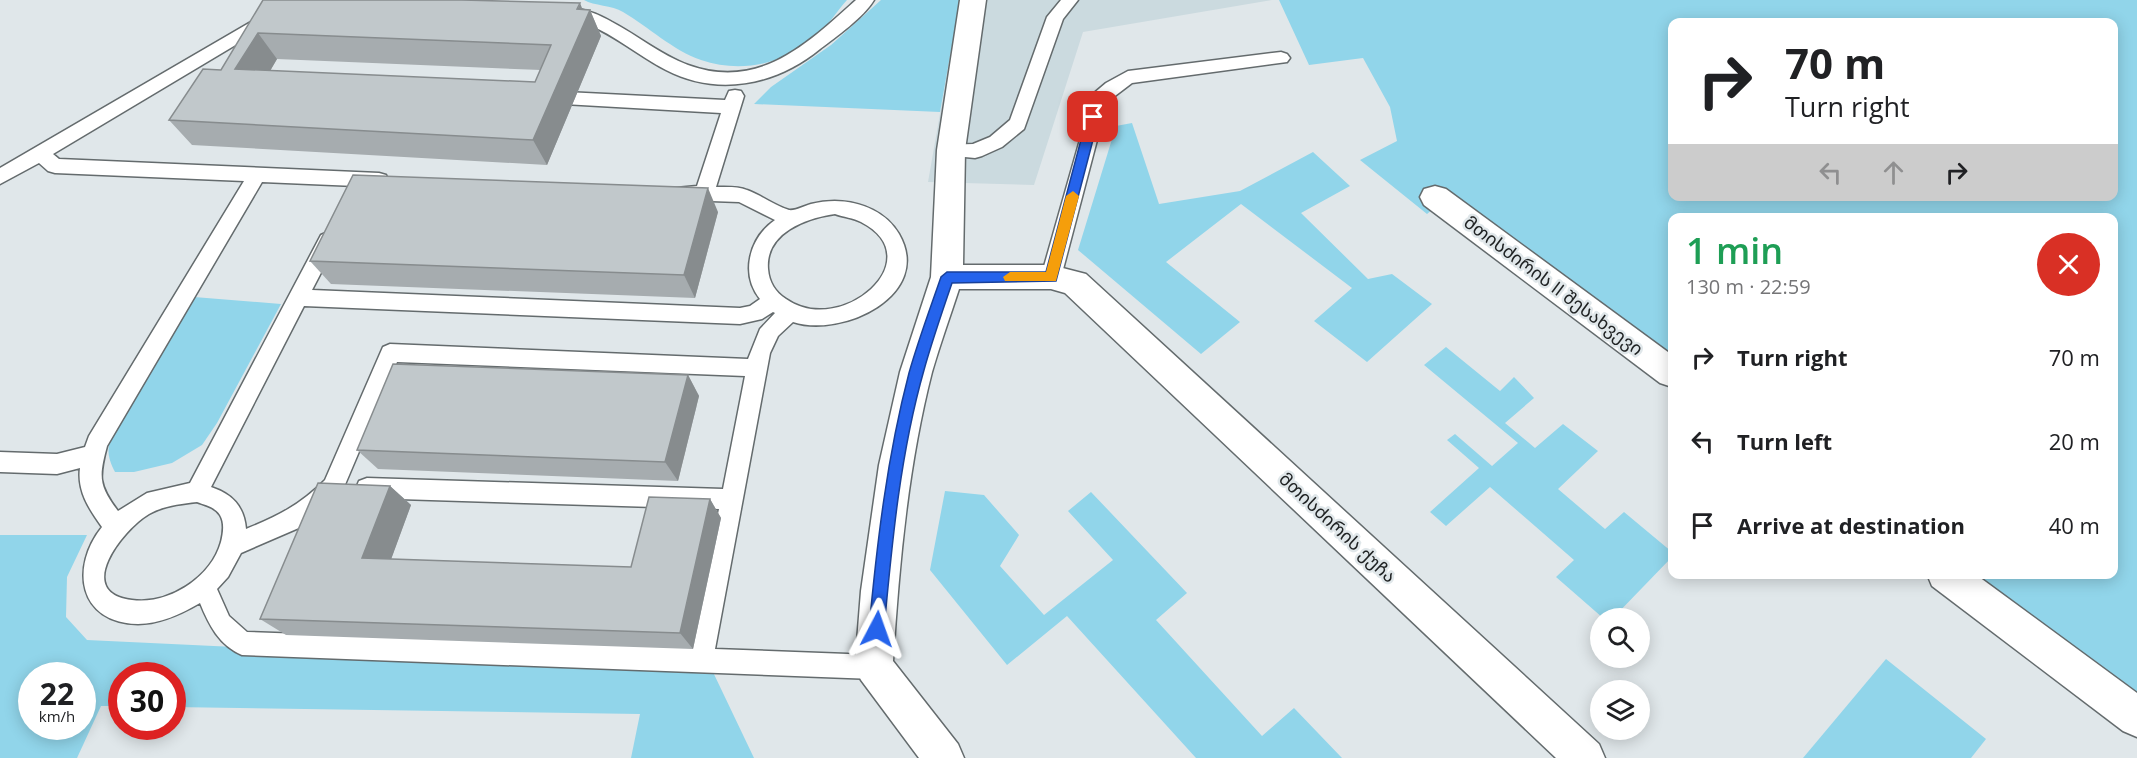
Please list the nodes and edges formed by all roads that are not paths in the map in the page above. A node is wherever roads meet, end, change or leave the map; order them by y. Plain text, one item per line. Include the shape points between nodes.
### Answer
1 (270, 0) edge
2 (866, 0) edge
3 (973, 0) edge
4 (1070, 0) edge
5 (546, 13) edge
6 (1281, 58) dead end
7 (197, 60) junction
8 (213, 75) edge
9 (741, 78) junction
10 (531, 96) edge
11 (732, 107) junction
12 (951, 150) junction
13 (39, 153) junction
14 (257, 175) junction
15 (0, 177) edge
16 (360, 179) junction
17 (396, 180) edge
18 (668, 192) edge
19 (704, 194) junction
20 (1435, 197) dead end
21 (350, 199) edge
22 (339, 219) edge
23 (790, 219) junction
24 (947, 277) junction
25 (1051, 277) junction
26 (298, 298) junction
27 (781, 308) junction
28 (757, 368) junction
29 (1668, 370) edge
30 (93, 455) junction
31 (0, 462) edge
32 (333, 487) junction
33 (197, 492) junction
34 (732, 500) junction
35 (116, 527) junction
36 (232, 546) junction
37 (1952, 579) edge
38 (204, 586) junction
39 (701, 661) junction
40 (874, 667) junction
41 (2137, 717) edge
42 (944, 758) edge
43 (1585, 758) edge

1 - 7 lane via 283,9
2 - 9 lane via 803,56 776,71
3 - 12 street
4 - 12 lane via 1055,17 1018,124 996,142 975,151
5 - 9 lane via 599,21 684,70
6 - 25 lane via 1128,77 1098,99
7 - 8 lane
7 - 13 lane
9 - 11 lane
10 - 11 lane
11 - 19 lane
12 - 24 street
13 - 14 lane via 55,166
13 - 15 lane
14 - 16 lane
14 - 30 lane
16 - 17 lane
16 - 21 lane
18 - 19 lane
19 - 23 lane via 741,195
20 - 29 street, მთისძირის II შესახვევი
22 - 26 lane
23 - 27 lane via 773,232 761,249 757,268 760,286
23 - 27 lane via 812,210 856,210 875,218 889,231 897,246 898,264 891,282 878,298 859,310 836,318 813,318
24 - 25 street, მთისძირის ქუჩა
24 - 40 street via 916,372 896,465 879,591
25 - 43 street, მთისძირის ქუჩა via 1075,283 1092,297
26 - 27 lane via 740,316
26 - 33 lane
27 - 28 lane via 766,336
28 - 32 lane via 390,354
28 - 34 lane
30 - 31 lane via 57,464
30 - 35 lane via 89,490
32 - 34 lane
32 - 36 lane via 293,520
33 - 35 lane via 154,500
33 - 36 lane via 216,498 229,509 235,526
34 - 39 lane
35 - 38 lane via 94,564 93,582 100,598 112,608 131,613 155,612
36 - 38 lane via 222,567
37 - 41 street
38 - 39 lane via 221,624 242,643
39 - 40 lane
40 - 42 street

